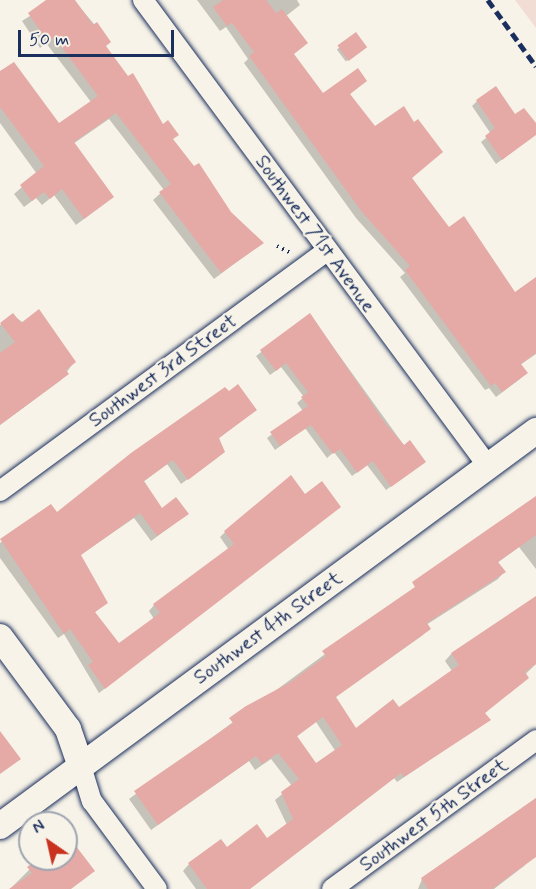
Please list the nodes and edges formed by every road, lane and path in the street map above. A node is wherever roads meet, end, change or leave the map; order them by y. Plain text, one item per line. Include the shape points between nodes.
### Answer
1 (143, 0) edge
2 (278, 246) dead end
3 (327, 251) junction
4 (291, 254) dead end
5 (536, 431) edge
6 (488, 466) junction
7 (0, 491) edge
8 (0, 638) edge
9 (536, 740) edge
10 (81, 766) junction
11 (0, 826) edge
12 (156, 889) edge
13 (332, 889) edge

1 - 3 street, Southwest 71st Avenue
2 - 4 path
3 - 6 street, Southwest 71st Avenue
3 - 7 street, Southwest 3rd Street
5 - 6 street, Southwest 4th Street
6 - 10 street, Southwest 4th Street
8 - 10 street via 68,729
9 - 13 street, Southwest 5th Street
10 - 11 street, Southwest 4th Street
10 - 12 street via 92,801

